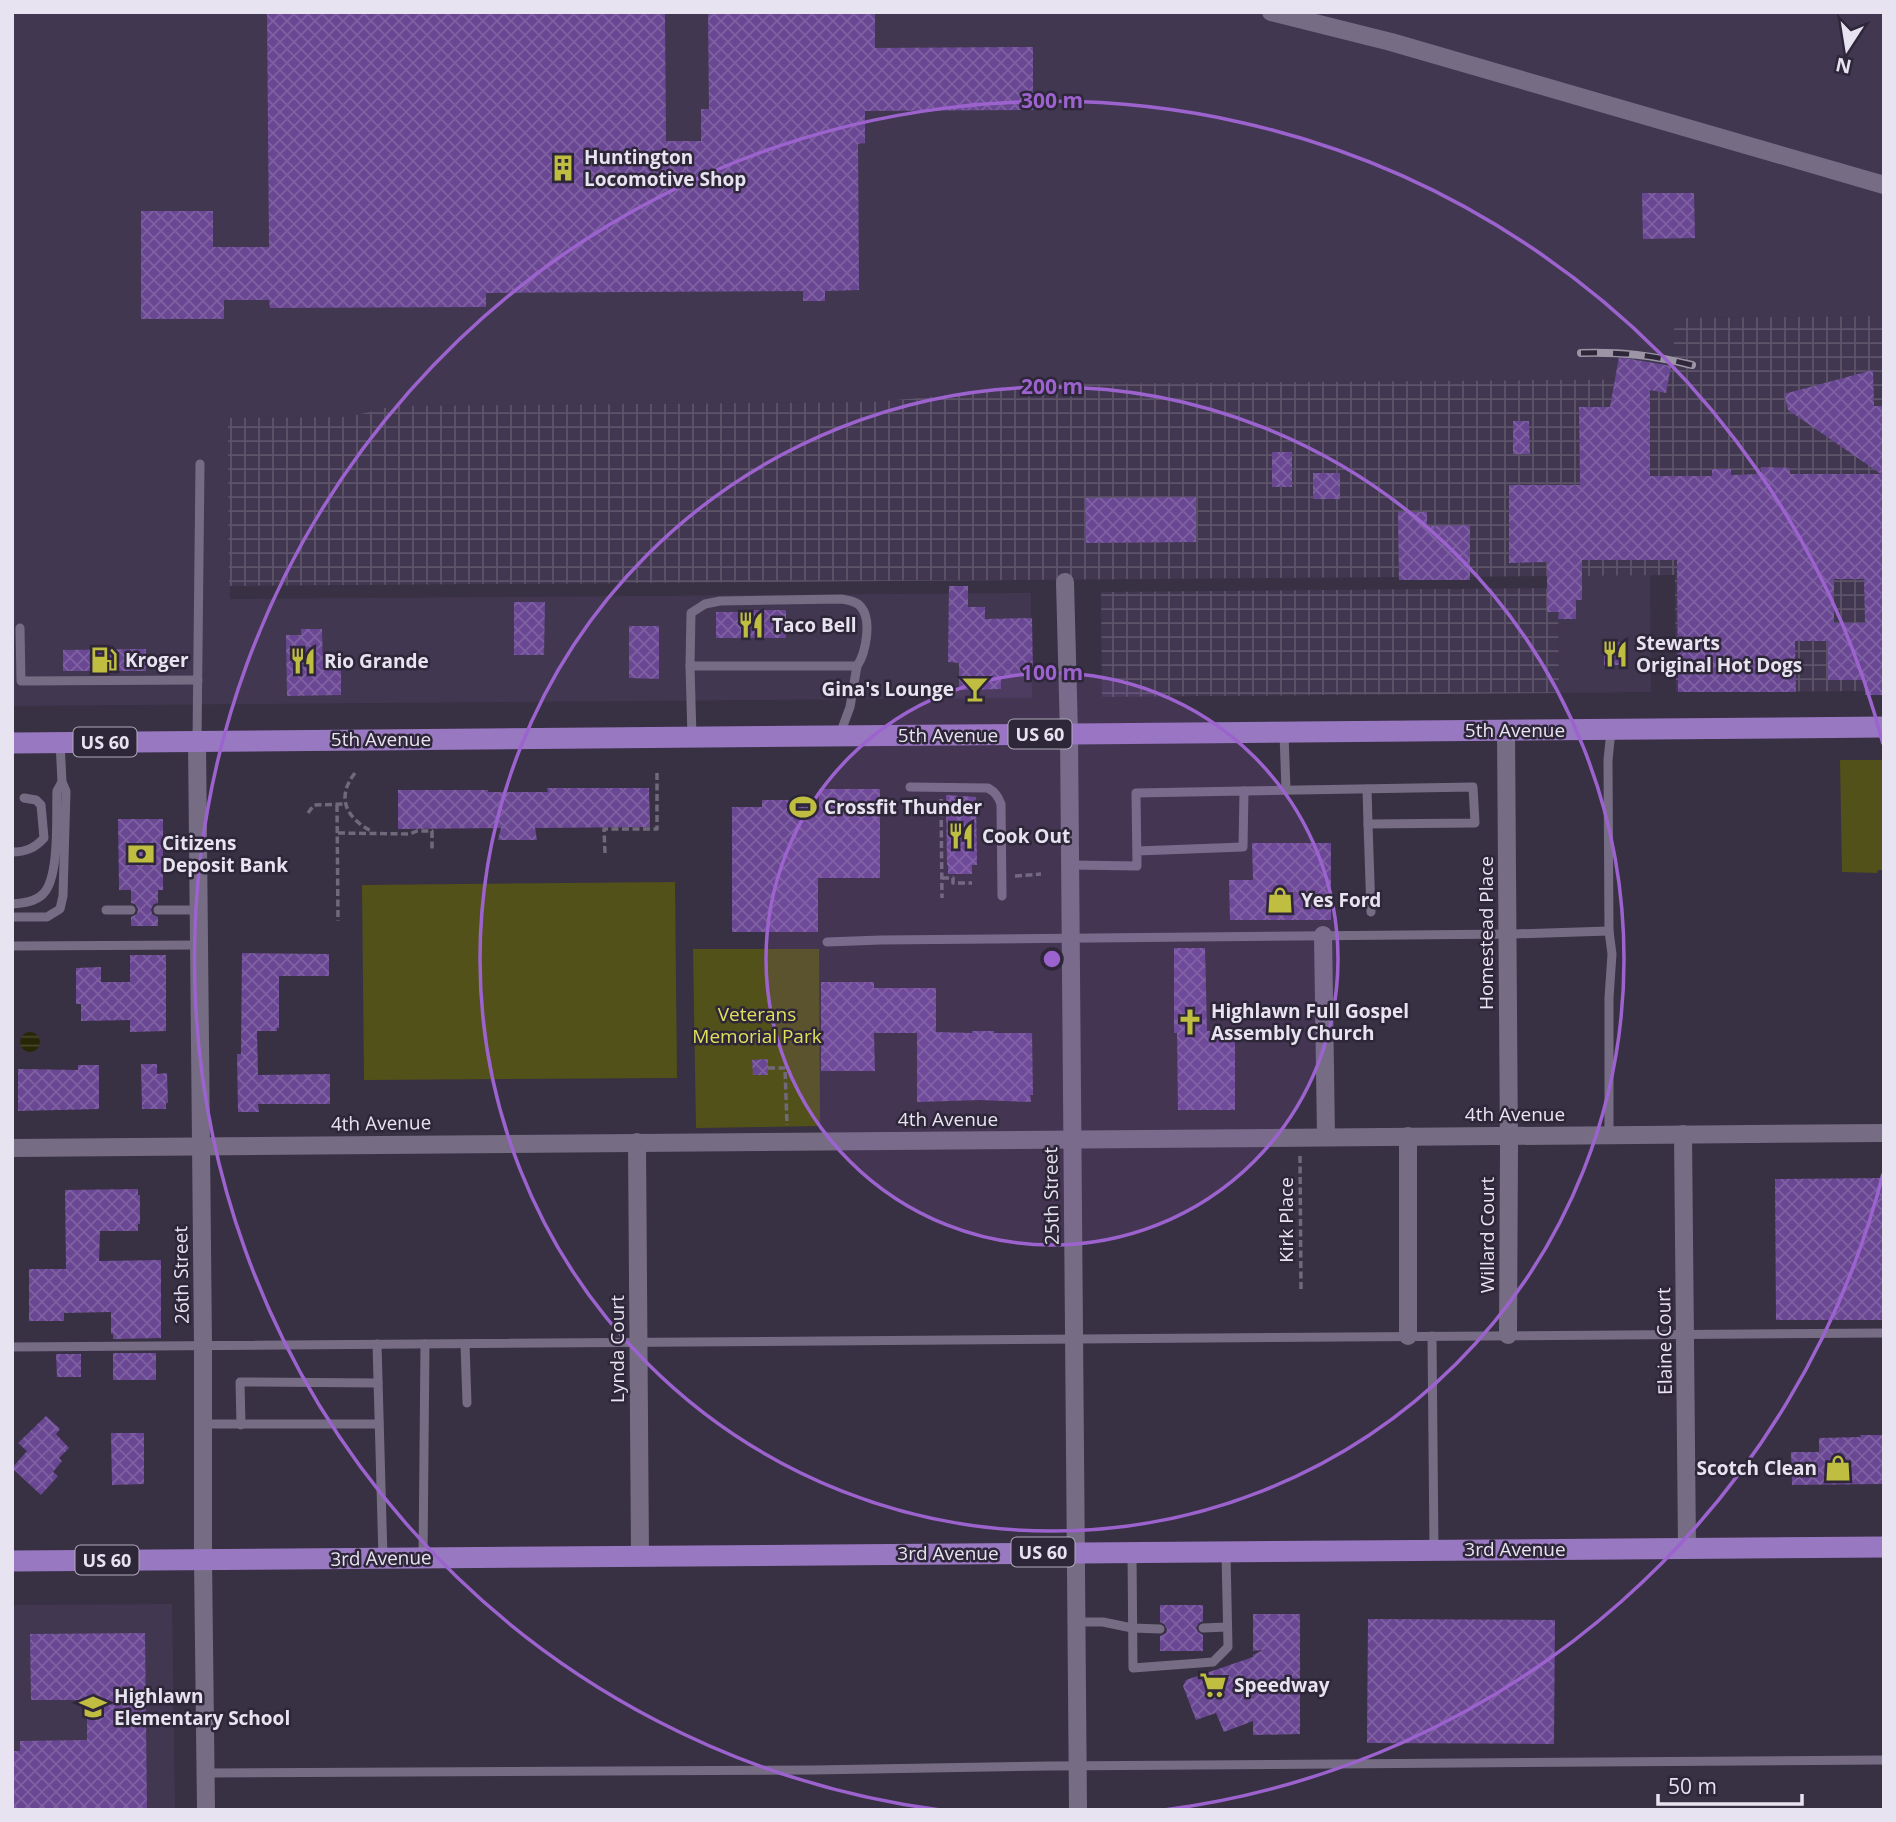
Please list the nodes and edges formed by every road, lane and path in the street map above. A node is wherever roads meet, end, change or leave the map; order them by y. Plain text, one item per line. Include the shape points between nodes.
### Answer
1 (1271, 12) edge
2 (1884, 185) edge
3 (200, 464) dead end
4 (1065, 582) dead end
5 (20, 628) dead end
6 (690, 666) junction
7 (857, 666) junction
8 (198, 680) junction
9 (1884, 727) edge
10 (1611, 729) junction
11 (1506, 731) junction
12 (1284, 732) junction
13 (1069, 734) junction
14 (839, 735) junction
15 (692, 737) junction
16 (197, 741) junction
17 (60, 742) junction
18 (12, 743) edge
19 (657, 770) dead end
20 (355, 773) dead end
21 (62, 782) junction
22 (910, 787) dead end
23 (1367, 789) junction
24 (1286, 790) junction
25 (1244, 791) junction
26 (24, 798) dead end
27 (941, 798) dead end
28 (346, 804) junction
29 (337, 805) junction
30 (308, 813) dead end
31 (1368, 824) junction
32 (338, 834) junction
33 (375, 834) junction
34 (1138, 851) junction
35 (12, 852) edge
36 (432, 852) dead end
37 (605, 853) dead end
38 (1071, 865) junction
39 (1041, 874) dead end
40 (1014, 876) dead end
41 (942, 878) junction
42 (972, 883) dead end
43 (1002, 897) dead end
44 (942, 898) dead end
45 (12, 904) edge
46 (106, 910) dead end
47 (131, 910) dead end
48 (158, 910) dead end
49 (198, 910) junction
50 (1371, 912) dead end
51 (12, 917) edge
52 (338, 921) dead end
53 (1609, 931) junction
54 (1507, 934) junction
55 (1323, 935) junction
56 (1070, 938) junction
57 (827, 942) dead end
58 (199, 945) junction
59 (12, 946) edge
60 (768, 1068) dead end
61 (787, 1127) dead end
62 (1884, 1133) edge
63 (1683, 1134) junction
64 (1609, 1135) junction
65 (1326, 1136) junction
66 (1408, 1136) junction
67 (1508, 1136) junction
68 (1072, 1139) junction
69 (637, 1142) junction
70 (201, 1146) junction
71 (12, 1147) edge
72 (1300, 1150) dead end
73 (1301, 1289) dead end
74 (1884, 1333) edge
75 (1685, 1334) junction
76 (1508, 1335) junction
77 (1408, 1336) junction
78 (1432, 1336) junction
79 (1075, 1339) junction
80 (638, 1342) junction
81 (377, 1344) junction
82 (425, 1344) junction
83 (465, 1344) junction
84 (203, 1346) junction
85 (12, 1347) edge
86 (378, 1383) junction
87 (467, 1403) dead end
88 (203, 1424) junction
89 (379, 1424) junction
90 (241, 1425) junction
91 (1884, 1547) edge
92 (1687, 1548) junction
93 (1434, 1550) junction
94 (1226, 1551) junction
95 (1076, 1552) junction
96 (1132, 1552) junction
97 (640, 1556) junction
98 (383, 1558) junction
99 (423, 1558) junction
100 (203, 1560) junction
101 (12, 1561) edge
102 (1077, 1622) junction
103 (1227, 1627) junction
104 (1132, 1628) junction
105 (1203, 1628) dead end
106 (1160, 1629) dead end
107 (1884, 1760) edge
108 (1077, 1766) junction
109 (206, 1773) junction
110 (206, 1810) edge
111 (1078, 1810) edge

1 - 2 street via 1391,41
3 - 8 lane
4 - 13 street, 25th Street
5 - 8 lane via 21,681
6 - 7 lane
6 - 7 lane via 691,613 705,604 841,598 862,608 866,621 866,644
6 - 15 lane
7 - 14 lane via 850,707
8 - 16 lane
9 - 10 main road, 5th Avenue / US 60
10 - 11 main road, 5th Avenue / US 60
10 - 53 lane
11 - 12 main road, 5th Avenue / US 60
11 - 54 street, Homestead Place
12 - 13 main road, 5th Avenue / US 60
12 - 24 lane
13 - 14 main road, 5th Avenue / US 60
13 - 38 street, 25th Street
14 - 15 main road, 5th Avenue / US 60
15 - 16 main road, 5th Avenue / US 60
16 - 17 main road, 5th Avenue / US 60
16 - 49 street, 26th Street
17 - 18 main road, 5th Avenue / US 60
17 - 21 lane
19 - 37 path via 657,829 604,829
20 - 28 path via 345,794
21 - 45 lane via 57,791 52,881 34,901
21 - 51 lane via 66,791 60,909 47,917
22 - 43 lane via 993,791 1001,804
23 - 24 lane
23 - 31 lane
23 - 31 lane via 1474,787 1475,823
24 - 25 lane
25 - 34 lane via 1243,846
25 - 34 lane via 1136,793
26 - 35 lane via 41,805 44,838 36,848
27 - 41 path
28 - 29 path
28 - 33 path via 357,823
29 - 30 path via 314,805
29 - 32 path
31 - 50 lane
32 - 33 path
32 - 52 path
33 - 36 path via 432,831
34 - 38 lane via 1137,866
38 - 56 street, 25th Street
39 - 40 path
41 - 42 path
41 - 44 path
46 - 47 lane
48 - 49 lane
49 - 58 street, 26th Street
53 - 54 lane
53 - 64 lane
54 - 55 lane
54 - 67 street, Homestead Place
55 - 56 lane
55 - 65 street
56 - 57 lane
56 - 68 street, 25th Street
58 - 59 lane
58 - 70 street, 26th Street
60 - 61 path via 785,1068
62 - 63 street, 4th Avenue
63 - 64 street, 4th Avenue
63 - 75 street, Elaine Court
64 - 67 street, 4th Avenue
65 - 66 street, 4th Avenue
65 - 68 street, 4th Avenue
66 - 67 street, 4th Avenue
66 - 77 street
67 - 76 street, Willard Court
68 - 69 street, 4th Avenue
68 - 79 street, 25th Street
69 - 70 street, 4th Avenue
69 - 80 street, Lynda Court
70 - 71 street, 4th Avenue
70 - 84 street, 26th Street
72 - 73 path, Kirk Place
74 - 75 lane
75 - 76 lane
75 - 92 street, Elaine Court
76 - 78 lane
77 - 78 lane
77 - 79 lane
78 - 93 lane
79 - 80 lane
79 - 95 street, 25th Street
80 - 83 lane
80 - 97 street, Lynda Court
81 - 82 lane
81 - 84 lane
81 - 86 lane
82 - 83 lane
82 - 99 lane
83 - 87 lane
84 - 85 lane
84 - 88 street, 26th Street
86 - 89 lane
86 - 90 lane via 240,1381
88 - 90 lane
88 - 100 street, 26th Street
89 - 90 lane
89 - 98 lane
91 - 92 main road, 3rd Avenue / US 60
92 - 93 main road, 3rd Avenue / US 60
93 - 94 main road, 3rd Avenue / US 60
94 - 96 main road, 3rd Avenue / US 60
94 - 103 lane
95 - 96 main road, 3rd Avenue / US 60
95 - 97 main road, 3rd Avenue / US 60
95 - 102 street, 25th Street
96 - 104 lane
97 - 99 main road, 3rd Avenue / US 60
98 - 99 main road, 3rd Avenue / US 60
98 - 100 main road, 3rd Avenue / US 60
100 - 101 main road, 3rd Avenue / US 60
100 - 109 street, 26th Street
102 - 104 lane
102 - 108 street, 25th Street
103 - 104 lane via 1227,1647 1213,1662 1133,1668
103 - 105 lane
104 - 106 lane
107 - 108 lane
108 - 109 lane
108 - 111 street, 25th Street
109 - 110 street, 26th Street

